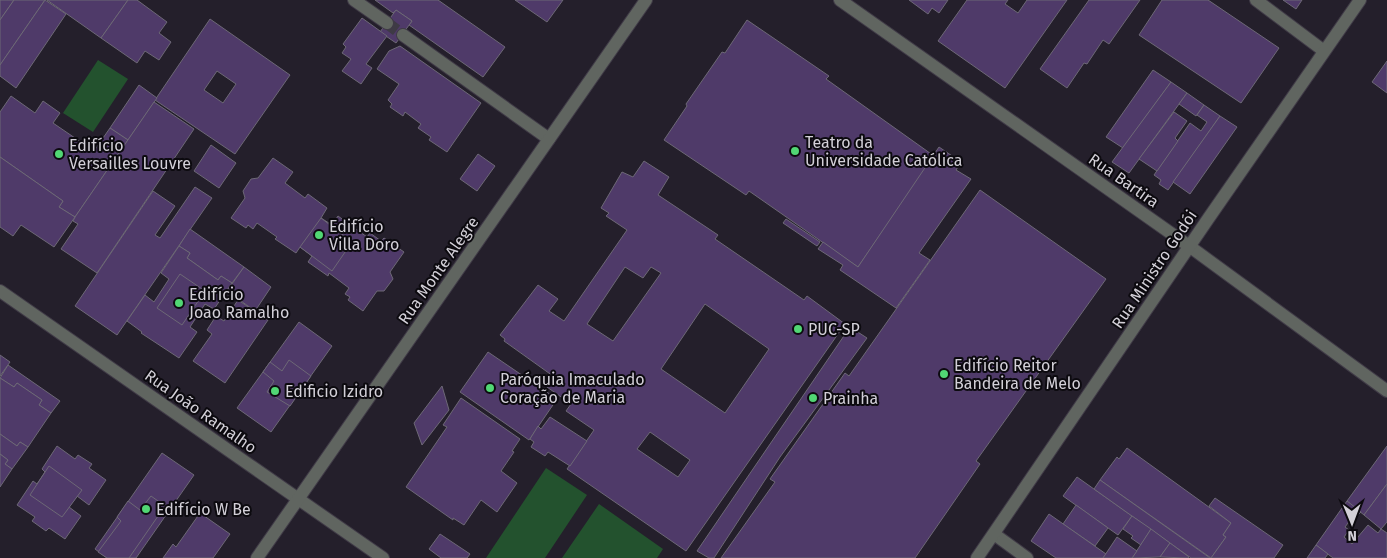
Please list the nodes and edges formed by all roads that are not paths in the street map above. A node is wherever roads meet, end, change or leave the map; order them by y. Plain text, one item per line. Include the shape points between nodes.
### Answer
1 (354, 0) edge
2 (646, 0) edge
3 (840, 0) edge
4 (1256, 0) edge
5 (1360, 0) edge
6 (387, 23) tunnel mouth
7 (402, 35) tunnel mouth
8 (1324, 51) junction
9 (549, 139) junction
10 (1189, 246) junction
11 (0, 291) edge
12 (1387, 391) edge
13 (299, 500) junction
14 (994, 534) junction
15 (257, 558) edge
16 (383, 558) edge
17 (977, 558) edge
18 (1026, 558) edge

1 - 6 street
2 - 9 street, Rua Monte Alegre
3 - 10 street, Rua Bartira
4 - 8 street
5 - 8 street, Rua Ministro Godói
7 - 9 street
8 - 10 street, Rua Ministro Godói
9 - 13 street, Rua Monte Alegre
10 - 12 street, Rua Bartira
10 - 14 street, Rua Ministro Godói
11 - 13 street, Rua João Ramalho
13 - 15 street, Rua Monte Alegre
13 - 16 street, Rua João Ramalho
14 - 17 street, Rua Ministro Godói
14 - 18 street

